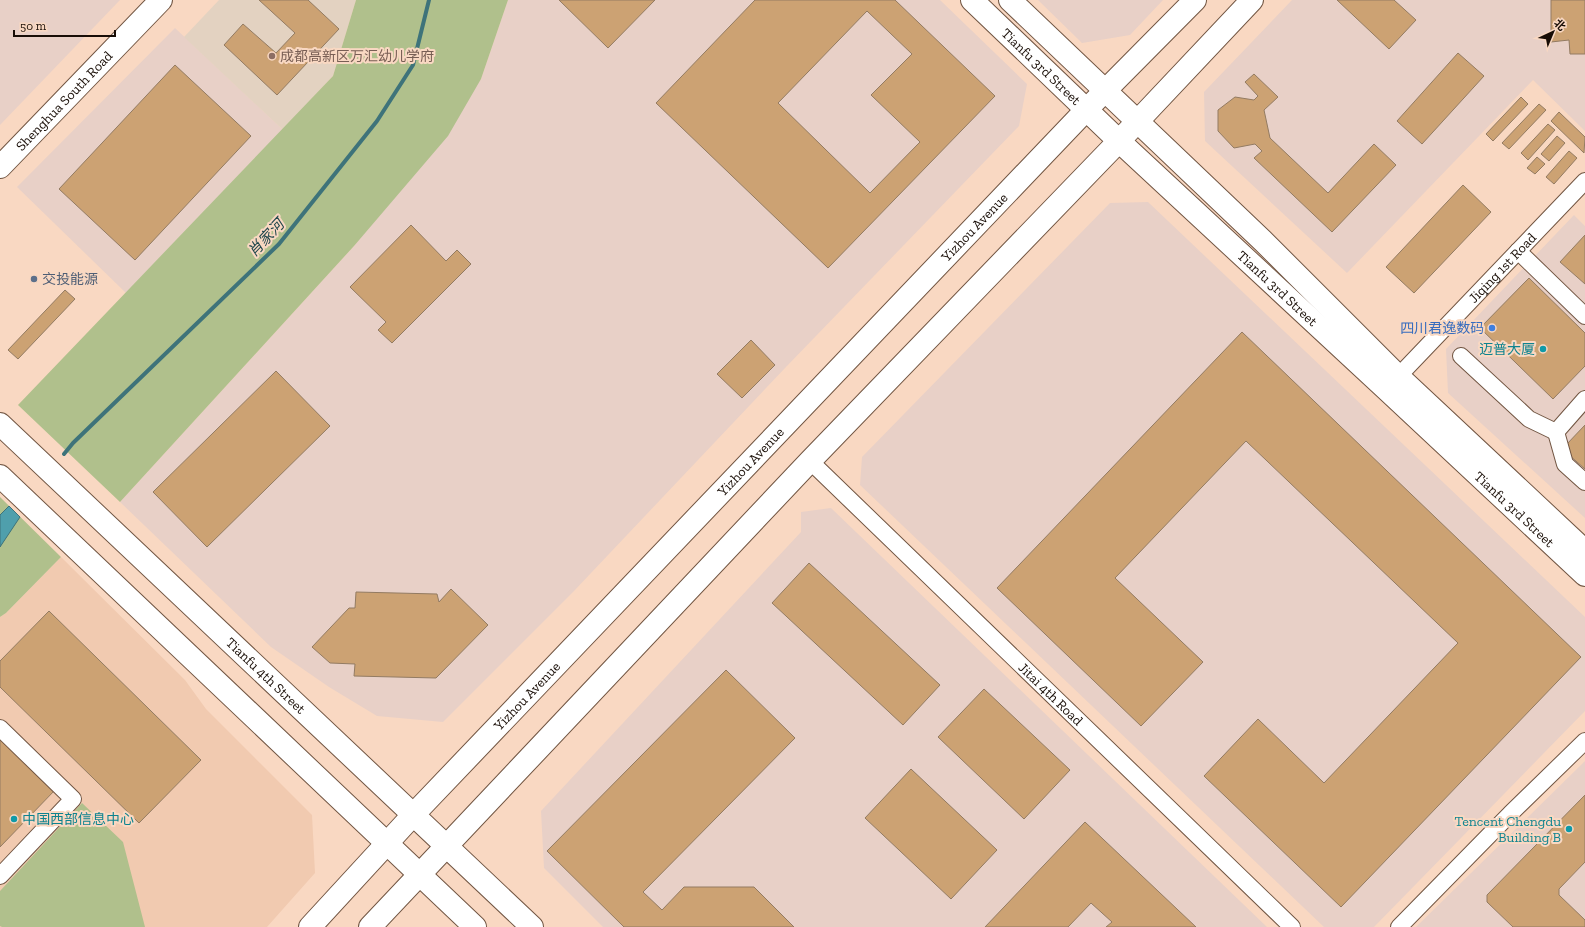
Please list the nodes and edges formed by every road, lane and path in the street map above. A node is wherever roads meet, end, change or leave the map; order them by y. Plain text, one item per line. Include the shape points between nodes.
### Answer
1 (161, 0) edge
2 (972, 0) edge
3 (1010, 0) edge
4 (1195, 0) edge
5 (1252, 0) edge
6 (1105, 90) junction
7 (1086, 110) junction
8 (1137, 120) junction
9 (1119, 141) junction
10 (0, 167) edge
11 (1585, 181) edge
12 (1518, 251) junction
13 (1585, 316) edge
14 (1461, 356) dead end
15 (1392, 382) junction
16 (1585, 400) edge
17 (0, 424) edge
18 (1556, 432) junction
19 (810, 461) junction
20 (0, 476) edge
21 (1585, 482) edge
22 (1585, 551) edge
23 (1585, 575) edge
24 (0, 728) edge
25 (1585, 741) edge
26 (413, 815) junction
27 (386, 843) junction
28 (446, 846) junction
29 (420, 875) junction
30 (0, 876) edge
31 (310, 927) edge
32 (370, 927) edge
33 (475, 927) edge
34 (532, 927) edge
35 (1292, 927) edge
36 (1399, 927) edge

1 - 10 main road, Shenghua South Road
2 - 7 main road, Tianfu 3rd Street
3 - 6 main road, Tianfu 3rd Street
4 - 6 main road, Yizhou Avenue
5 - 8 main road
6 - 7 main road, Yizhou Avenue
6 - 8 main road, Tianfu 3rd Street
7 - 9 main road, Tianfu 3rd Street
7 - 26 main road, Yizhou Avenue
8 - 9 main road
8 - 15 main road, Tianfu 3rd Street via 1263,241
9 - 15 main road, Tianfu 3rd Street
9 - 19 main road
11 - 12 street, Jiqing 1st Road
12 - 13 street
12 - 15 street, Jiqing 1st Road
14 - 18 street via 1530,419
15 - 22 main road, Tianfu 3rd Street
15 - 23 main road, Tianfu 3rd Street
16 - 18 street
17 - 26 main road, Tianfu 4th Street
18 - 21 street via 1565,464
19 - 28 main road
19 - 35 street, Jitai 4th Road
20 - 27 main road
24 - 30 street via 73,799
25 - 36 street
26 - 27 main road, Yizhou Avenue
26 - 28 main road, Tianfu 4th Street
27 - 29 main road
27 - 31 main road, Yizhou Avenue
28 - 29 main road
28 - 34 main road, Tianfu 4th Street
29 - 32 main road
29 - 33 main road

